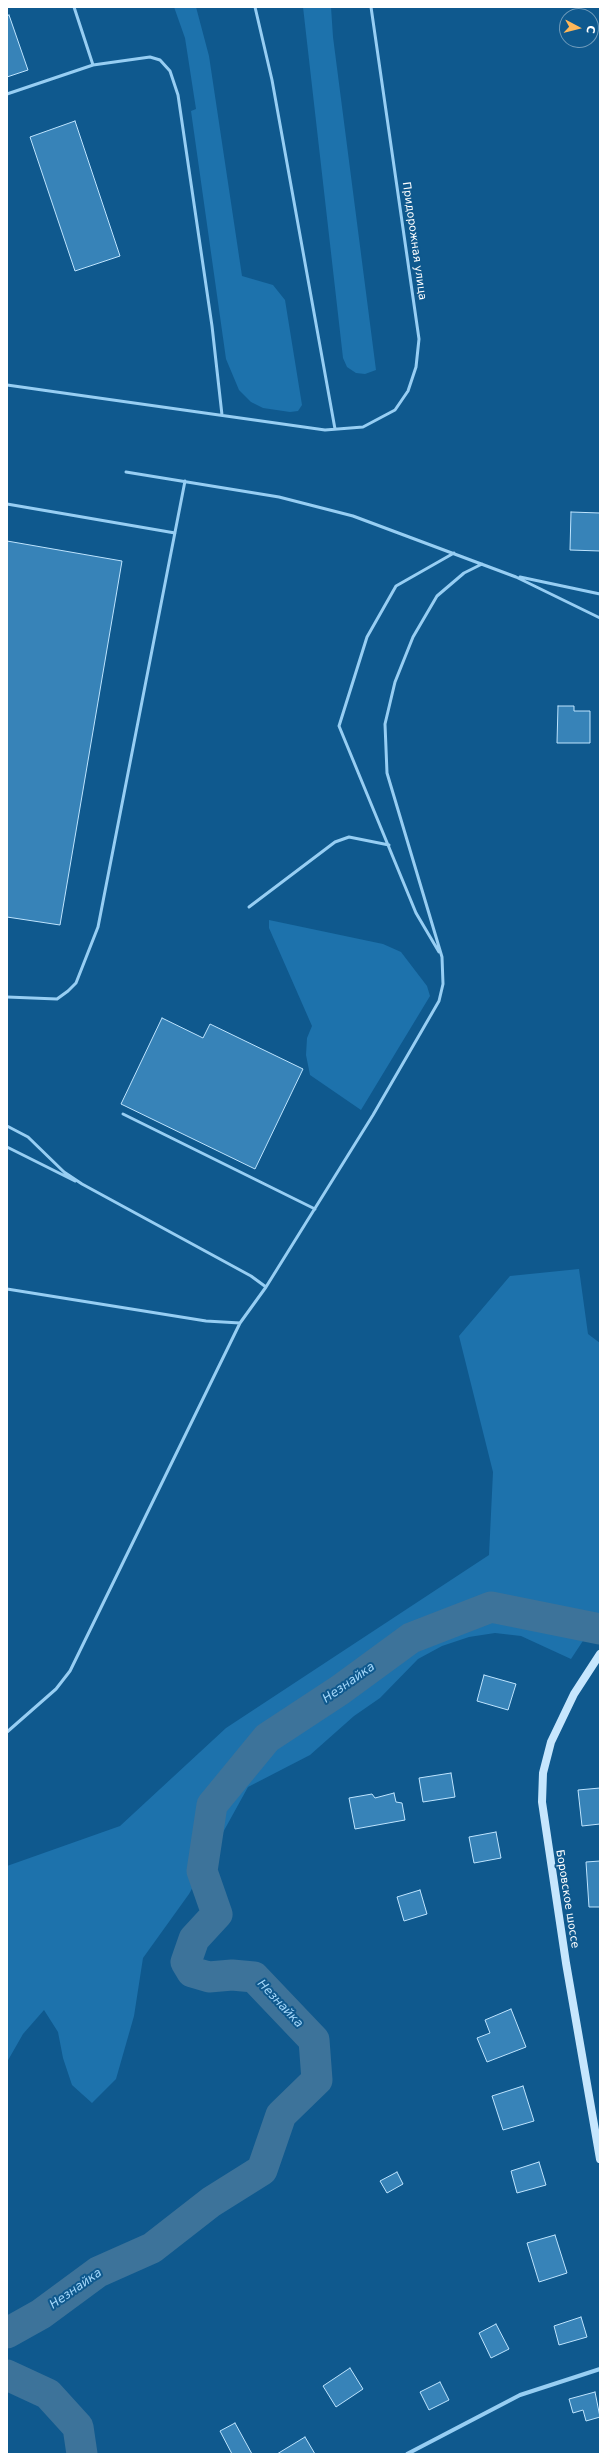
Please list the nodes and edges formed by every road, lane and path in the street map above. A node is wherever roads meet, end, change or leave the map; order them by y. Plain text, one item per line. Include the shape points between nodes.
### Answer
1 (74, 7) edge
2 (255, 7) edge
3 (371, 7) edge
4 (93, 65) junction
5 (7, 94) edge
6 (7, 385) edge
7 (222, 415) junction
8 (336, 429) junction
9 (126, 472) dead end
10 (185, 481) junction
11 (7, 504) edge
12 (175, 533) junction
13 (454, 553) junction
14 (482, 564) junction
15 (516, 577) junction
16 (600, 594) edge
17 (600, 618) edge
18 (389, 845) junction
19 (249, 907) dead end
20 (442, 957) junction
21 (7, 997) edge
22 (123, 1114) dead end
23 (7, 1126) edge
24 (7, 1147) edge
25 (82, 1184) junction
26 (315, 1209) junction
27 (266, 1287) junction
28 (7, 1289) edge
29 (240, 1323) junction
30 (600, 1654) edge
31 (7, 1732) edge
32 (600, 2158) edge
33 (600, 2369) edge
34 (407, 2454) edge

1 - 4 lane
2 - 8 lane via 272,80
3 - 8 lane, Придорожная улица via 419,339 416,367 408,391 395,410 363,427
4 - 5 lane
4 - 7 lane via 150,58 160,60 170,71 180,110 212,326
6 - 7 lane, Придорожная улица
7 - 8 lane, Придорожная улица via 325,430
9 - 10 lane
10 - 12 lane
10 - 13 lane via 279,497 332,510
11 - 12 lane
12 - 21 lane via 98,927 76,983 68,992 57,999
13 - 14 lane
13 - 18 lane via 396,586 367,637 339,726
14 - 15 lane
14 - 20 lane via 464,573 437,596 413,637 394,682 385,724 387,773
15 - 16 lane
15 - 17 lane
18 - 19 lane via 349,837 335,842
18 - 20 lane via 416,913
20 - 26 lane via 443,984 439,1001 373,1116
22 - 26 lane
23 - 25 lane via 28,1137 64,1172
24 - 25 lane
25 - 27 lane via 251,1276
26 - 27 lane
27 - 29 lane
28 - 29 lane via 206,1321
29 - 31 lane via 70,1671 56,1690
30 - 32 main road, Боровское шоссе via 566,1709 551,1742 543,1773 542,1802 566,1964
33 - 34 street via 520,2395

